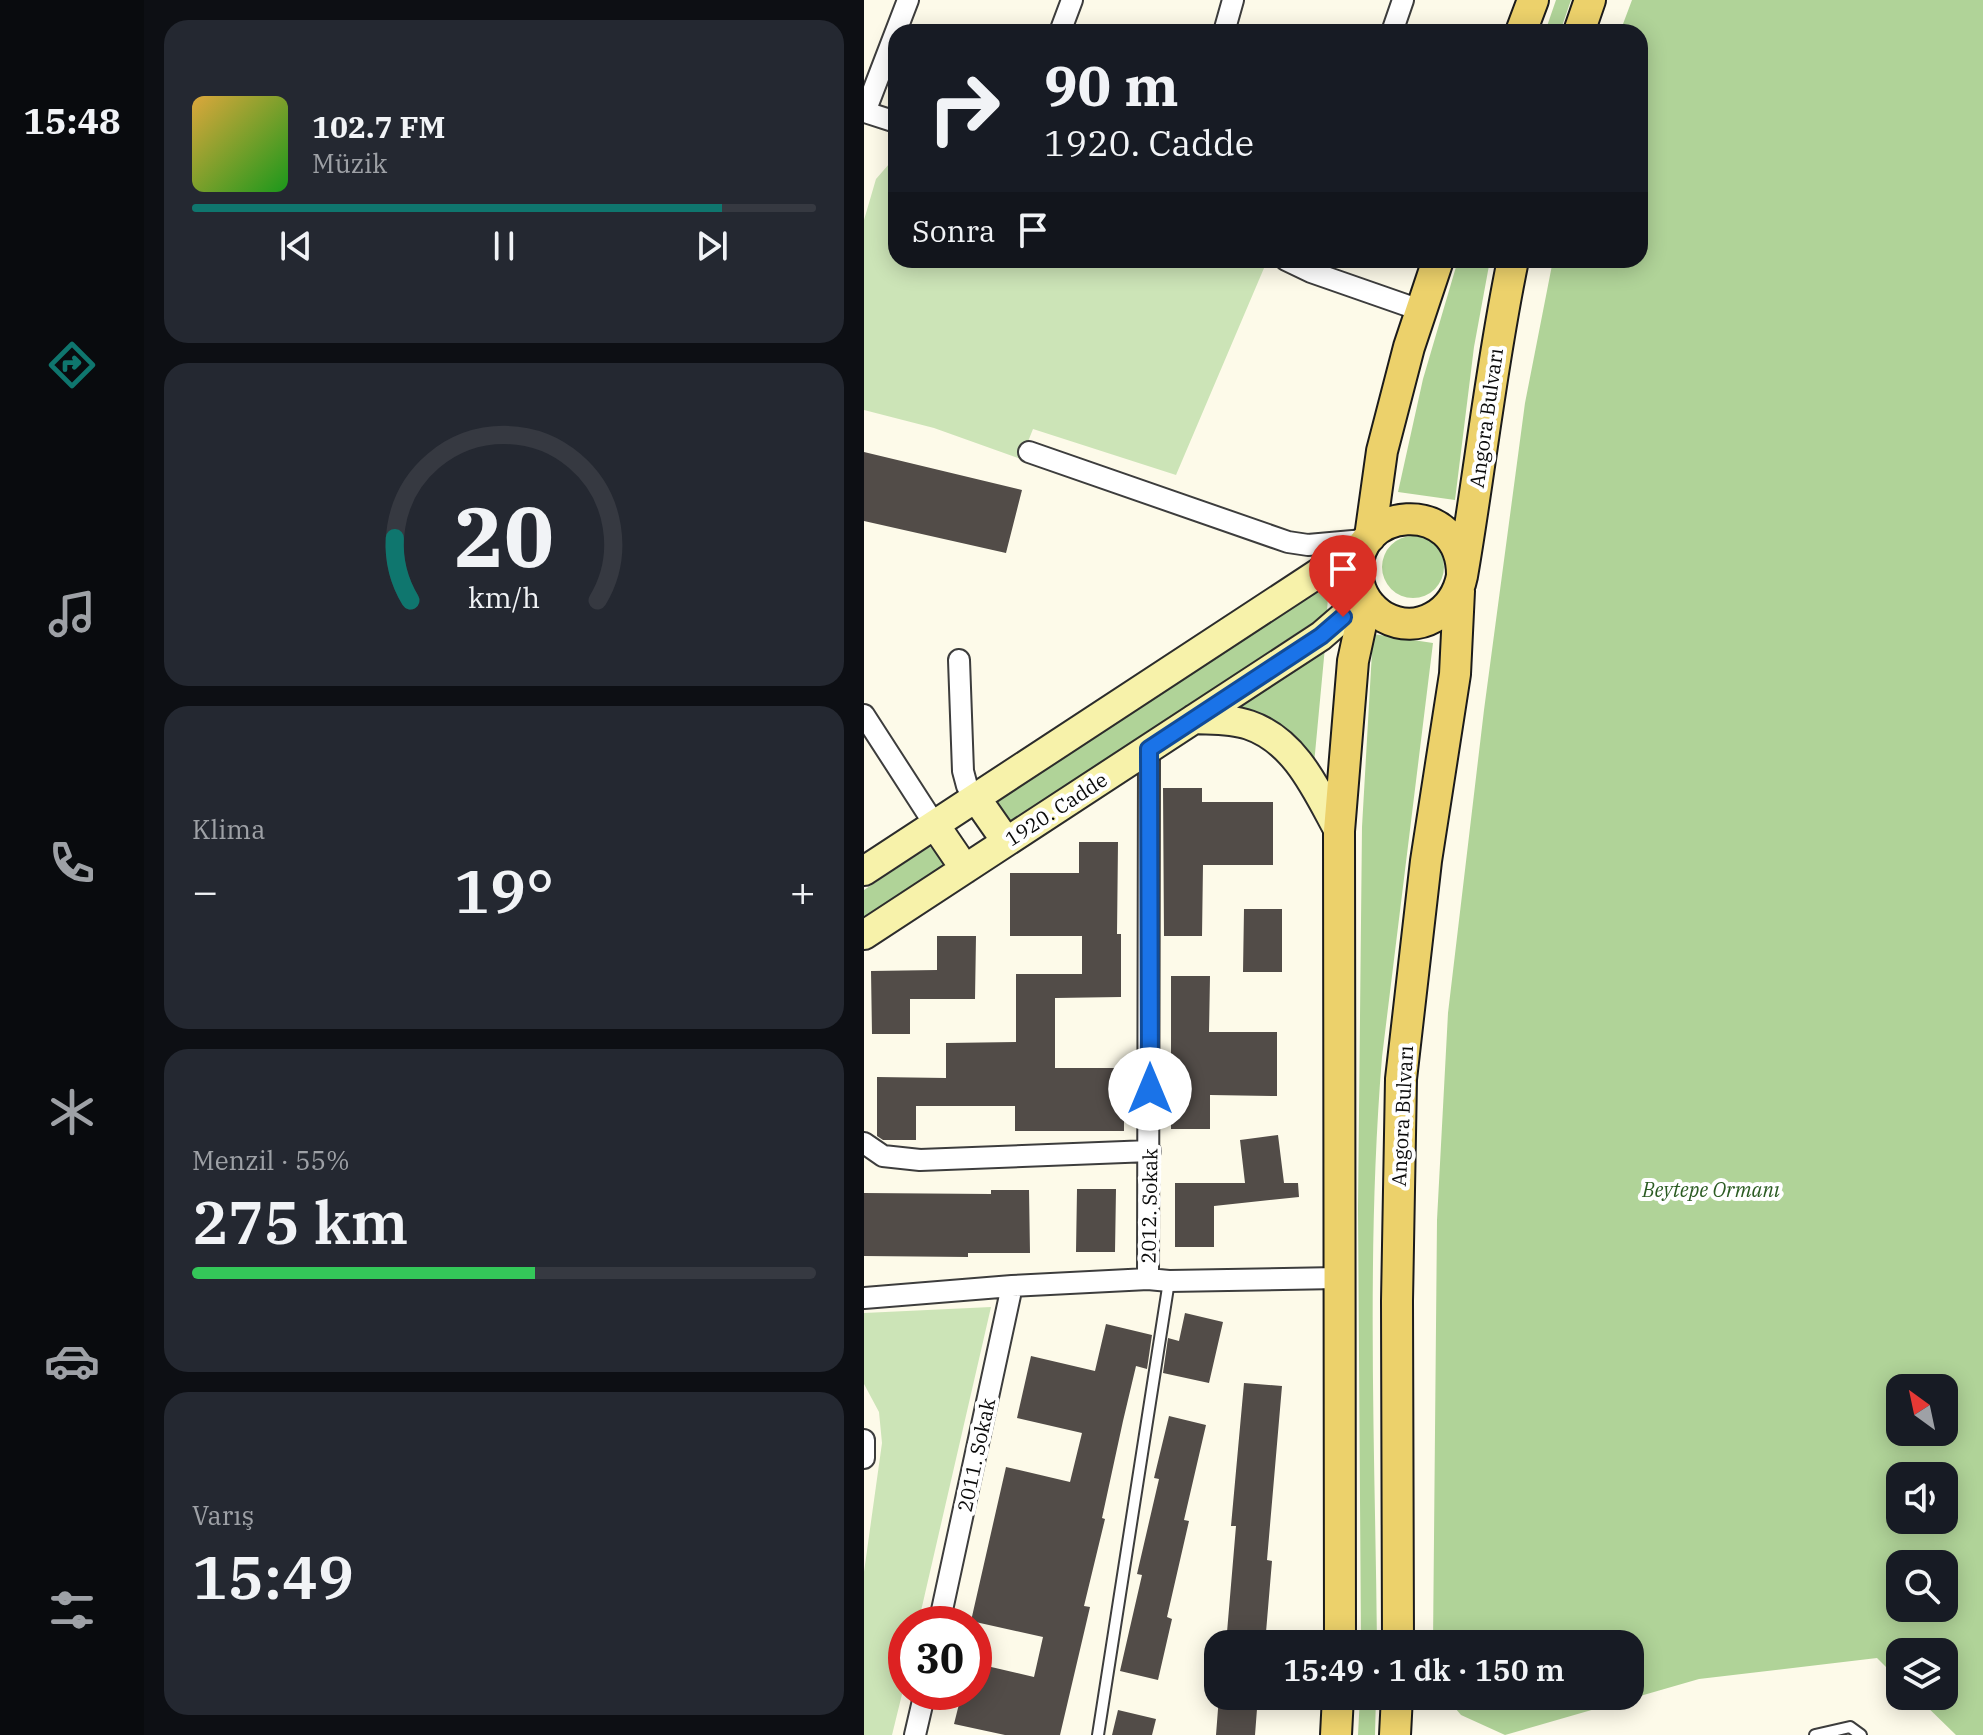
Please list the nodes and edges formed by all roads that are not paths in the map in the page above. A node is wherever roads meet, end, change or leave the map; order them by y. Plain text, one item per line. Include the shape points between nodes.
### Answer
1 (908, 0) edge
2 (1072, 0) edge
3 (1233, 0) edge
4 (1403, 0) edge
5 (1590, 0) edge
6 (899, 24) edge
7 (1063, 24) edge
8 (1226, 24) edge
9 (1395, 24) edge
10 (1582, 24) edge
11 (888, 52) edge
12 (888, 119) edge
13 (1318, 268) edge
14 (1435, 268) edge
15 (1511, 268) edge
16 (1420, 310) junction
17 (1029, 452) dead end
18 (1368, 539) junction
19 (1461, 584) junction
20 (1368, 602) junction
21 (959, 660) dead end
22 (864, 715) edge
23 (1194, 719) junction
24 (1149, 749) junction
25 (976, 798) junction
26 (935, 825) junction
27 (1339, 831) junction
28 (1006, 841) junction
29 (965, 869) junction
30 (864, 871) edge
31 (864, 935) edge
32 (864, 1143) edge
33 (1150, 1151) junction
34 (1338, 1278) junction
35 (1148, 1279) junction
36 (1169, 1281) junction
37 (1012, 1286) junction
38 (864, 1298) edge
39 (864, 1440) edge
40 (864, 1458) edge
41 (943, 1606) edge
42 (1340, 1630) edge
43 (1398, 1630) edge
44 (921, 1710) edge
45 (1337, 1710) edge
46 (1396, 1710) edge
47 (915, 1735) edge
48 (1098, 1735) edge
49 (1336, 1735) edge
50 (1395, 1735) edge
51 (1815, 1735) edge
52 (1861, 1735) edge

1 - 6 street
2 - 7 street
3 - 8 street
4 - 9 street
5 - 10 main road
11 - 12 street via 865,112
13 - 16 street
14 - 16 main road
15 - 19 main road, Angora Bulvarı
16 - 18 main road via 1379,465
17 - 18 street via 1288,542
18 - 19 main road, Angora Bulvarı via 1396,520 1436,525 1461,556
18 - 20 main road via 1357,570
18 - 25 main road
19 - 20 main road via 1443,612 1419,623 1392,620
19 - 43 main road, Angora Bulvarı via 1455,674 1426,861 1401,1079
20 - 23 main road, 1920. Cadde
20 - 27 main road via 1353,661
21 - 25 street via 963,771
22 - 26 street
23 - 24 main road, 1920. Cadde
23 - 27 main road via 1247,724 1280,741 1310,779
24 - 28 main road, 1920. Cadde
24 - 33 street, 2012. Sokak
25 - 26 main road
25 - 28 main road
26 - 29 main road
26 - 30 main road
27 - 34 main road
28 - 29 main road, 1920. Cadde
29 - 31 main road, 1920. Cadde
32 - 33 street via 883,1156 920,1160
33 - 35 street, 2012. Sokak
34 - 36 street
34 - 42 main road
35 - 36 street
35 - 37 street
36 - 48 lane
37 - 38 street
37 - 41 street, 2011. Sokak
39 - 40 street
44 - 47 street
45 - 49 main road
46 - 50 main road
51 - 52 lane via 1850,1727

